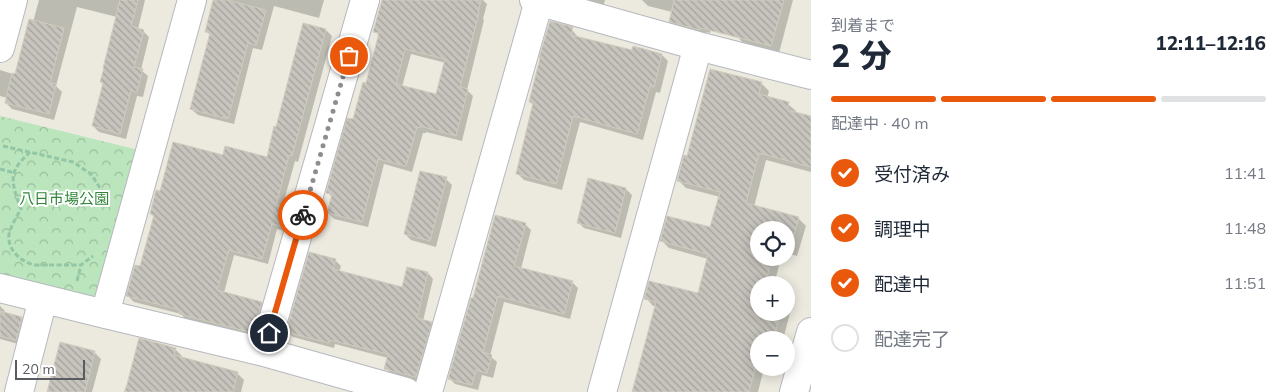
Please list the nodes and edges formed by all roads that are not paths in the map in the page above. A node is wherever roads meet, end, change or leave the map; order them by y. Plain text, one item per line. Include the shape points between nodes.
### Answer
1 (13, 0) edge
2 (192, 0) edge
3 (365, 0) edge
4 (536, 1) edge
5 (698, 46) junction
6 (0, 48) edge
7 (811, 75) edge
8 (0, 288) edge
9 (42, 299) junction
10 (105, 314) junction
11 (811, 332) edge
12 (264, 352) junction
13 (19, 392) edge
14 (406, 392) edge
15 (428, 392) edge
16 (602, 392) edge
17 (794, 392) edge

1 - 6 street
2 - 10 street
3 - 12 street
4 - 5 street
4 - 15 street
5 - 7 street
5 - 16 street
8 - 9 street
9 - 10 street
9 - 13 street
10 - 12 street
11 - 17 street
12 - 14 street

